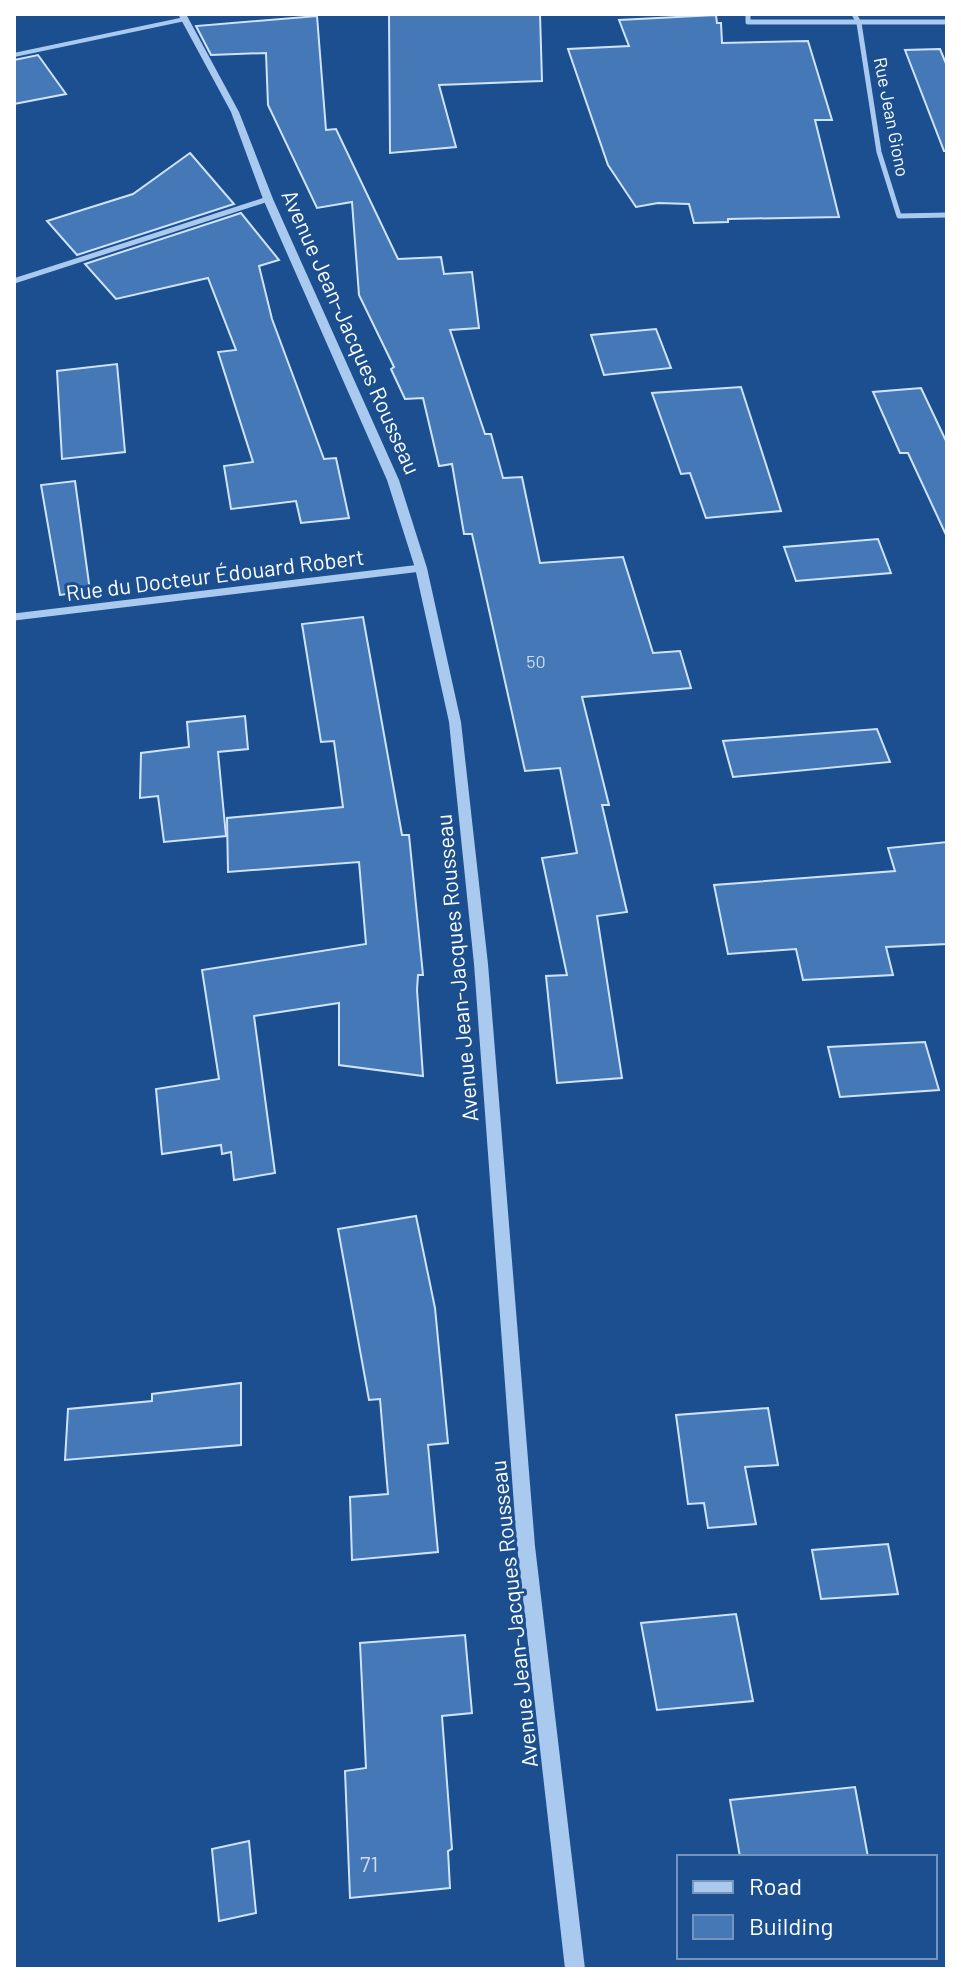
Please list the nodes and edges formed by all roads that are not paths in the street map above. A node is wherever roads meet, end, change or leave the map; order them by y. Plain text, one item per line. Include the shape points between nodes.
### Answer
1 (748, 14) edge
2 (854, 14) edge
3 (184, 17) edge
4 (947, 22) edge
5 (859, 23) junction
6 (14, 55) edge
7 (268, 199) junction
8 (947, 215) edge
9 (14, 281) edge
10 (421, 568) junction
11 (14, 617) edge
12 (575, 1969) edge

1 - 5 street via 748,22
2 - 5 street
3 - 6 lane
3 - 7 street, Avenue Jean-Jacques Rousseau via 235,112
4 - 5 street
5 - 8 street, Rue Jean Giono via 879,152 899,216
7 - 9 street
7 - 10 street, Avenue Jean-Jacques Rousseau via 393,480
10 - 11 street, Rue du Docteur Édouard Robert
10 - 12 street, Avenue Jean-Jacques Rousseau via 455,722 468,838 526,1546

